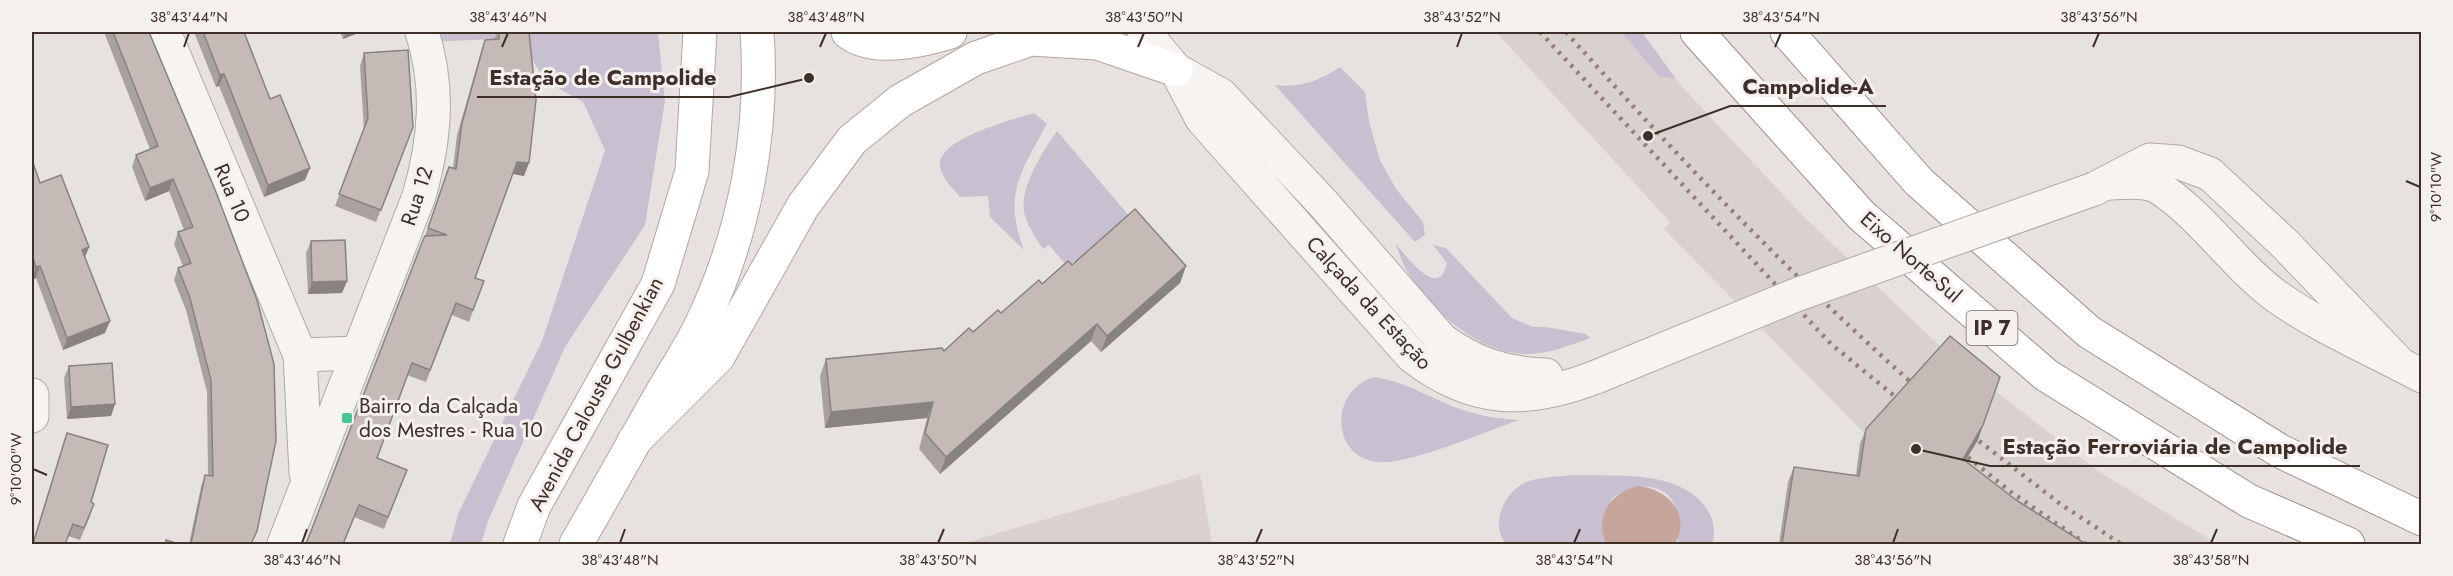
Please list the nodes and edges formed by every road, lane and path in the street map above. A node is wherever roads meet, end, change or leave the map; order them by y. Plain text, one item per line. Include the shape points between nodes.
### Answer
1 (164, 32) edge
2 (422, 32) edge
3 (700, 32) edge
4 (757, 32) edge
5 (848, 32) edge
6 (950, 32) edge
7 (1144, 32) edge
8 (1697, 32) edge
9 (1787, 32) edge
10 (1036, 35) edge
11 (1176, 70) junction
12 (2100, 186) junction
13 (358, 353) junction
14 (300, 355) junction
15 (2411, 371) edge
16 (32, 395) edge
17 (32, 416) edge
18 (634, 441) junction
19 (307, 485) junction
20 (2421, 519) edge
21 (284, 544) edge
22 (520, 544) edge
23 (576, 544) edge
24 (2348, 544) edge

1 - 14 street, Rua 10
2 - 13 street, Rua 12 via 431,60 434,95 428,163
3 - 22 main road, Avenida Calouste Gulbenkian via 692,171 658,284 534,506
4 - 18 main road via 760,75 755,145 724,270 701,324
5 - 6 main road via 858,39 906,43
7 - 11 street, Calçada da Estação
8 - 24 main road, Eixo Norte-Sul / IP 7 via 1861,215 2046,375 2249,501
9 - 20 main road, IP 7 via 1919,182 2089,332 2280,451
10 - 11 main road via 1097,43
10 - 18 main road via 976,58 900,101 852,140 803,206 718,357
11 - 12 street, Calçada da Estação, bridge via 1202,119 1412,356 1436,375 1491,393 1543,394 1596,377 1796,295
12 - 15 street via 2144,182 2156,186 2277,296
12 - 15 street via 2150,160 2178,162 2210,174
13 - 14 street
13 - 19 street, Rua 10
14 - 19 street, Rua 10
16 - 17 street
18 - 23 main road
19 - 21 street, Rua 10

